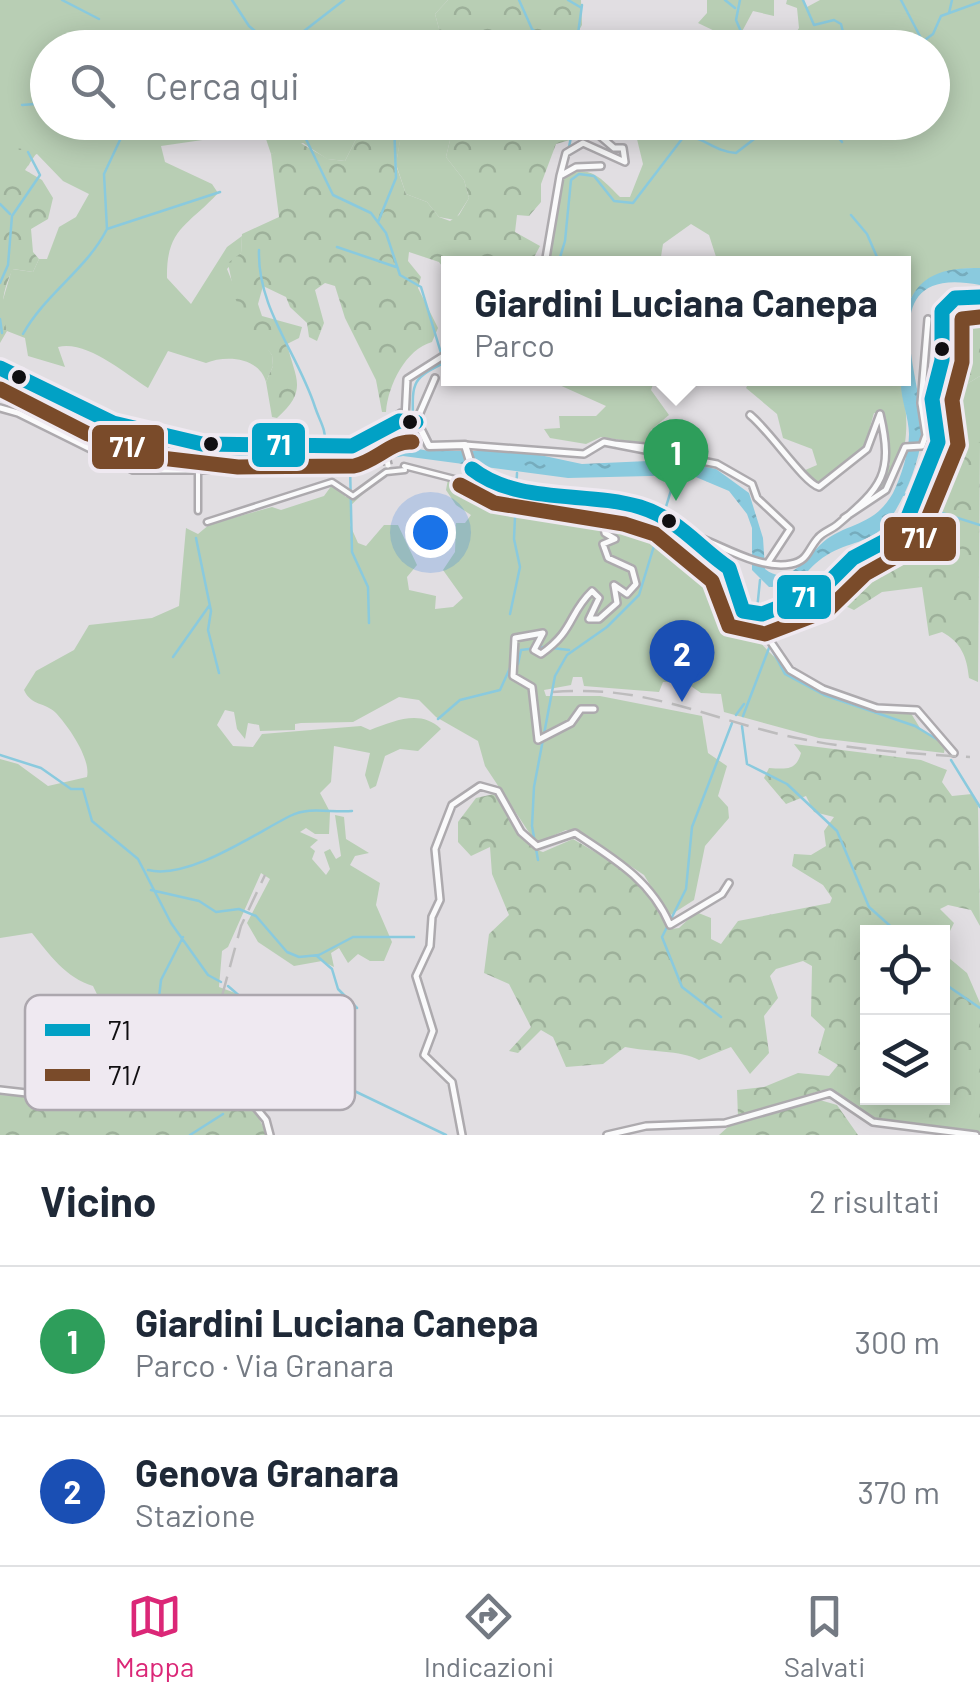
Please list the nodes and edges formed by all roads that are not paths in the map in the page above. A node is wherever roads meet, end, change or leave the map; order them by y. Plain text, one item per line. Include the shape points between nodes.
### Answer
1 (606, 140) edge
2 (601, 166) dead end
3 (560, 176) junction
4 (547, 256) edge
5 (980, 297) edge
6 (928, 319) dead end
7 (441, 358) edge
8 (0, 368) edge
9 (435, 378) dead end
10 (2, 408) edge
11 (750, 415) dead end
12 (409, 420) junction
13 (384, 426) junction
14 (611, 444) junction
15 (466, 446) junction
16 (665, 449) dead end
17 (198, 470) junction
18 (284, 470) dead end
19 (389, 470) junction
20 (480, 479) junction
21 (198, 511) dead end
22 (662, 518) junction
23 (842, 520) junction
24 (207, 522) dead end
25 (692, 534) junction
26 (769, 561) junction
27 (717, 565) dead end
28 (705, 573) dead end
29 (713, 587) junction
30 (755, 615) junction
31 (594, 709) dead end
32 (954, 753) dead end
33 (729, 884) dead end
34 (0, 1090) edge
35 (25, 1093) edge
36 (258, 1110) edge
37 (270, 1135) edge
38 (462, 1135) edge
39 (606, 1135) edge
40 (976, 1135) edge

1 - 3 street via 622,148 625,162 583,142 566,153
2 - 3 street
3 - 4 street
5 - 30 street via 956,298 942,312 942,360 932,399 938,442 902,532 856,556 832,585
6 - 23 street via 922,446 905,446 886,490
7 - 12 street via 406,380
8 - 13 street via 153,438 244,447 347,446 366,443
9 - 12 street
10 - 17 street via 124,467
11 - 23 street via 806,480 819,486 860,458 880,414 884,476
12 - 13 street
12 - 15 street via 429,446
13 - 19 street, bridge
14 - 15 street via 596,443 584,454
14 - 16 street
14 - 26 street via 717,464 752,484 790,534
15 - 20 street
17 - 18 street
17 - 21 street
19 - 20 street via 470,484
19 - 24 street via 353,496 332,482
20 - 22 street via 631,504
22 - 25 street
22 - 31 street via 604,527 615,539 603,544 608,558 632,569 636,584 628,594 614,585 617,603 589,619 599,598 590,592 571,629 542,654 534,648 543,633 515,638 513,676 534,691 536,738 548,738 581,709
23 - 26 street via 819,536 806,558
25 - 26 street
25 - 30 street via 707,555 730,568 737,604
27 - 29 street via 711,566
28 - 29 street
29 - 30 street via 738,614
30 - 32 street via 790,670 877,708 917,710
33 - 38 street via 670,925 644,882 574,833 536,846 520,832 498,791 480,786 458,799 435,849 440,900 416,976 432,1031 424,1055 452,1082
34 - 35 street
36 - 37 street
39 - 40 street via 758,1116 830,1093 873,1122

